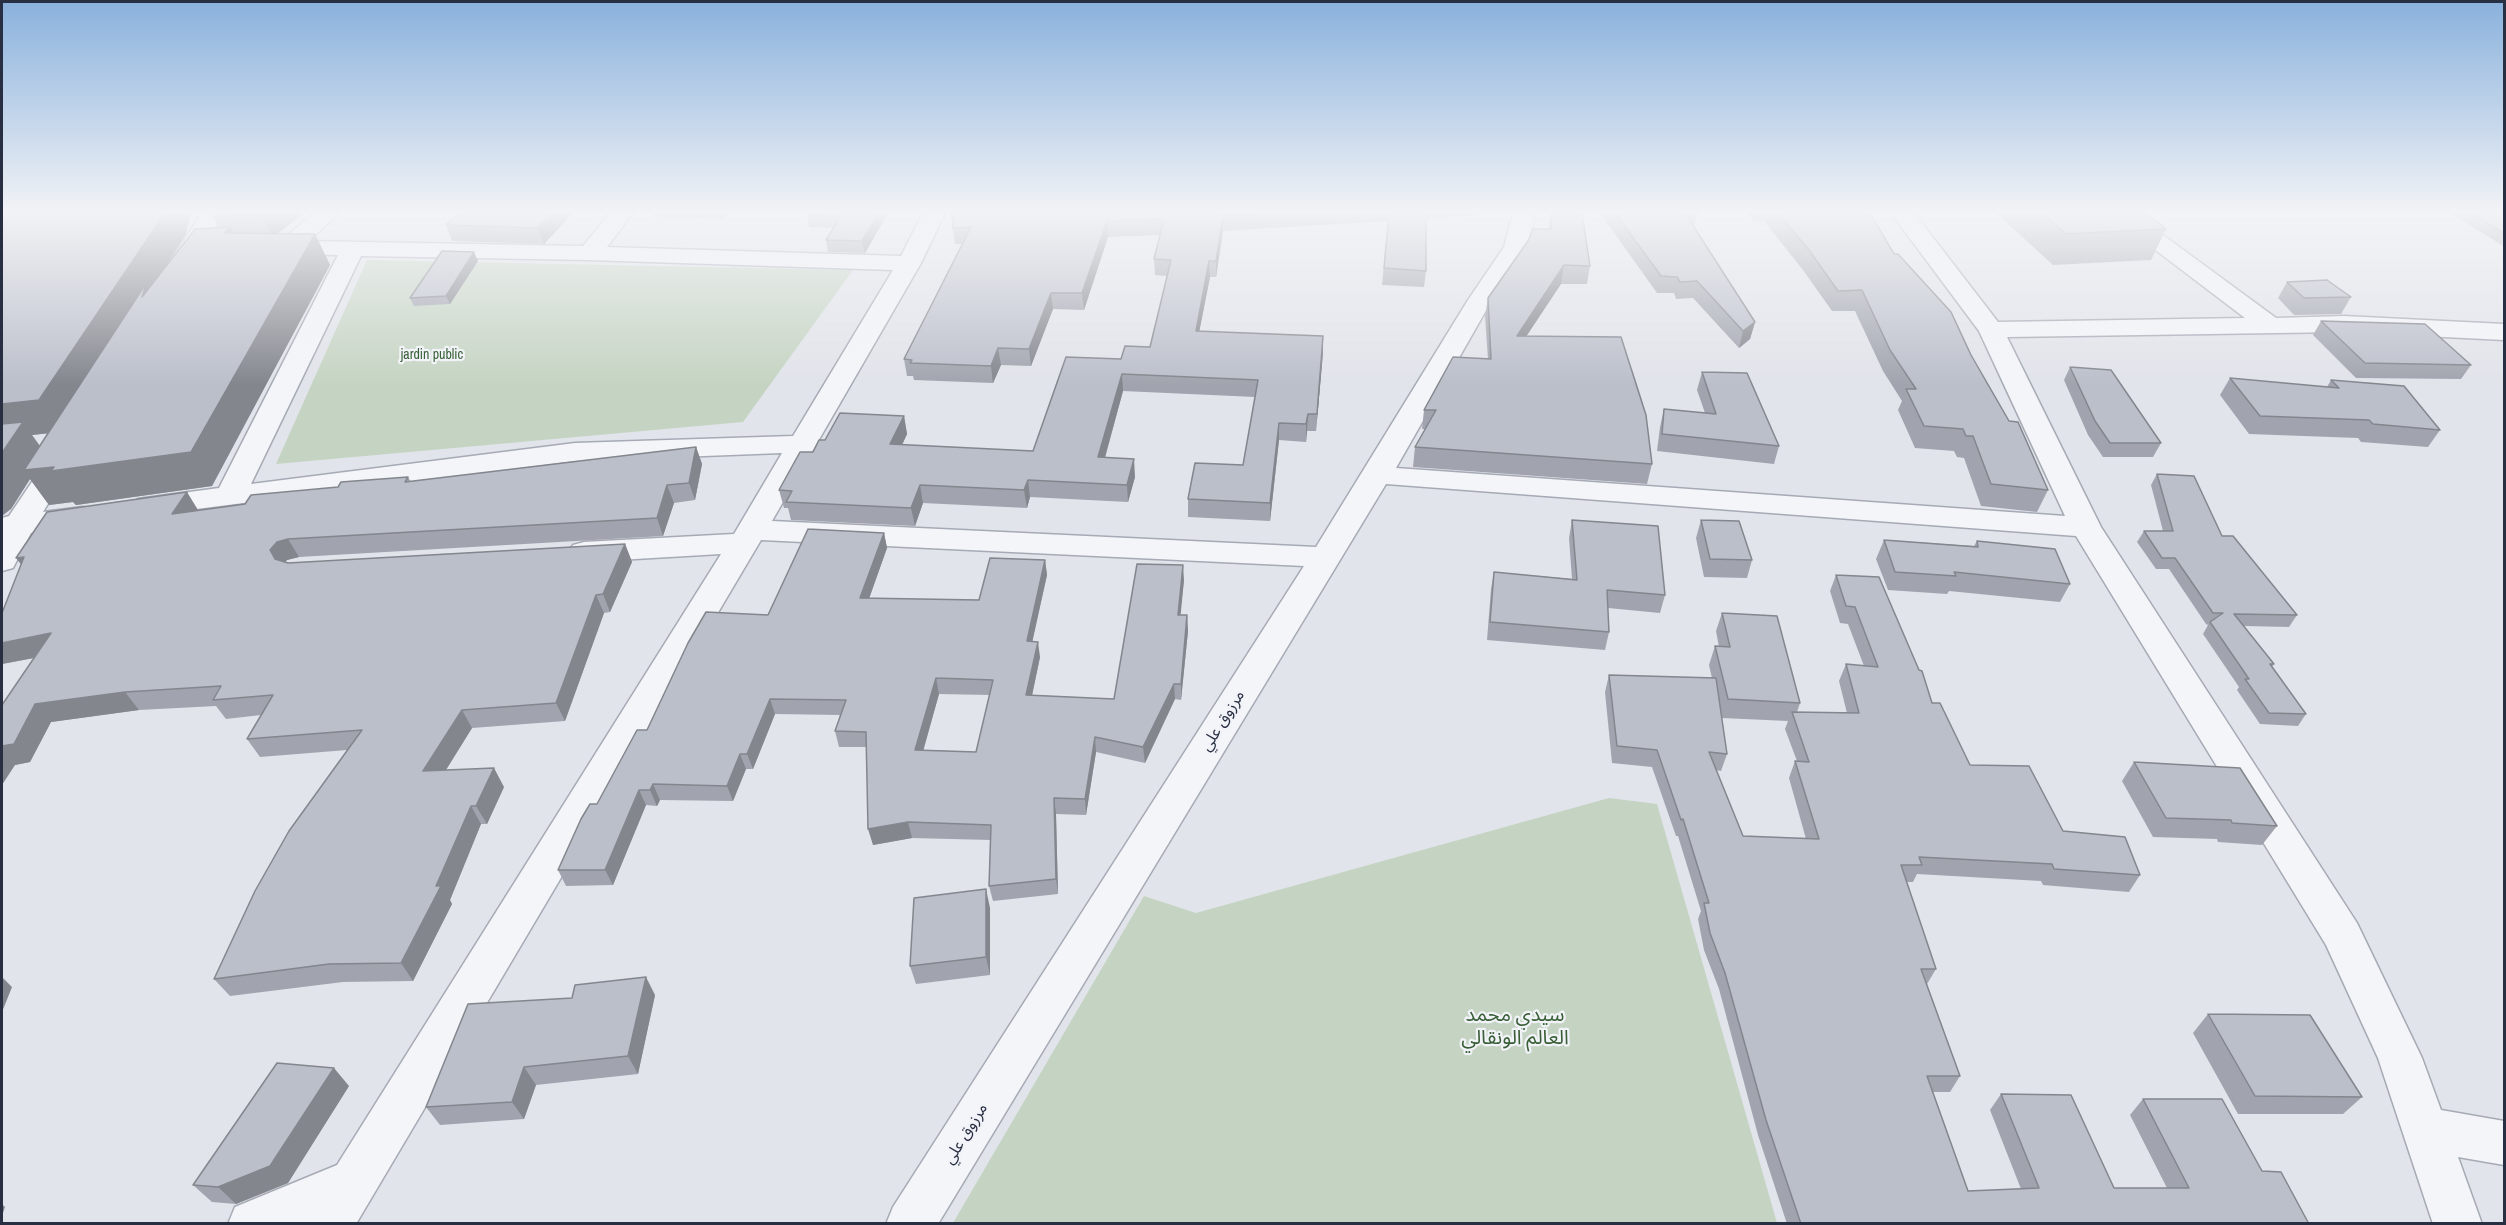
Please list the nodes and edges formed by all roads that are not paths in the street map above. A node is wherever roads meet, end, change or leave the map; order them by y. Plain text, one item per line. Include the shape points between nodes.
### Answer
1 (182, 270) edge
2 (342, 270) edge
3 (905, 270) edge
4 (1500, 270) edge
5 (1945, 270) edge
6 (2196, 270) edge
7 (163, 292) edge
8 (2270, 325) junction
9 (1991, 330) junction
10 (2505, 332) edge
11 (42, 444) edge
12 (802, 444) junction
13 (1377, 475) junction
14 (231, 494) junction
15 (10, 526) edge
16 (2086, 527) junction
17 (747, 537) junction
18 (560, 553) edge
19 (1324, 557) junction
20 (2, 561) edge
21 (2425, 1129) junction
22 (2505, 1143) edge
23 (357, 1179) junction
24 (252, 1224) edge
25 (328, 1224) edge
26 (910, 1224) edge
27 (2458, 1224) edge

1 - 7 street
2 - 14 street
3 - 12 street
4 - 13 street, مرزوق علي
5 - 9 street
6 - 8 street
8 - 9 street
8 - 10 street via 2344,324
9 - 16 street
11 - 15 street via 76,436
12 - 14 street via 575,452
12 - 17 street
13 - 16 street
13 - 19 street, مرزوق علي
14 - 15 street
15 - 20 street
16 - 21 street via 2342,935 2400,1058
17 - 18 street
17 - 19 street
17 - 23 street
19 - 26 street, مرزوق علي
21 - 22 street
21 - 27 street
23 - 24 street
23 - 25 street

